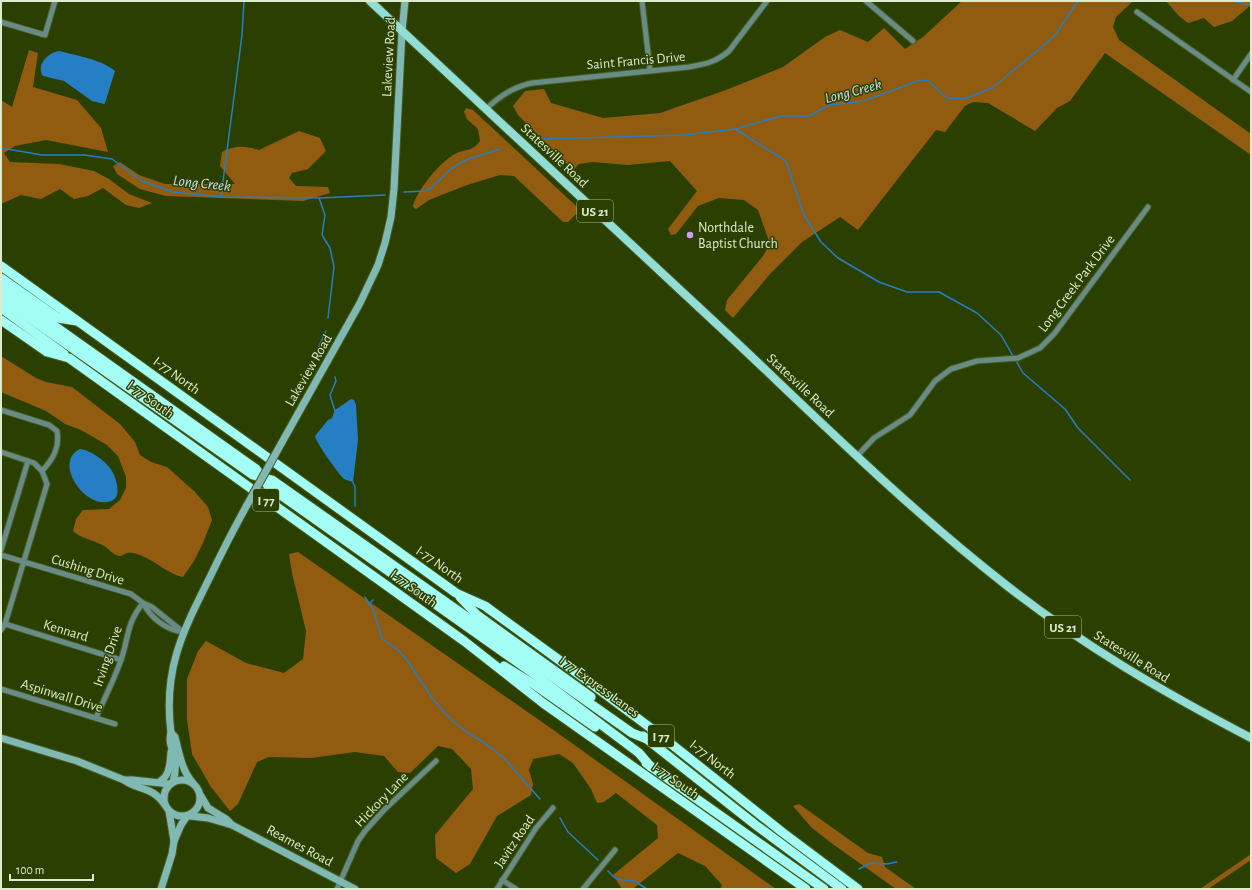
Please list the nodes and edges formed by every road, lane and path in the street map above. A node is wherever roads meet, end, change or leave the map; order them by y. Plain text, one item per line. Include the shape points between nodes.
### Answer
1 (55, 1) edge
2 (370, 1) edge
3 (405, 1) edge
4 (642, 1) edge
5 (767, 1) edge
6 (866, 1) edge
7 (1137, 12) dead end
8 (1, 22) edge
9 (402, 31) junction
10 (913, 41) dead end
11 (1251, 54) edge
12 (650, 70) junction
13 (1233, 80) junction
14 (1251, 92) edge
15 (486, 109) junction
16 (1148, 207) dead end
17 (1, 266) edge
18 (1, 278) edge
19 (1, 288) edge
20 (1, 298) edge
21 (1, 308) edge
22 (1, 320) edge
23 (79, 321) junction
24 (69, 358) junction
25 (1, 410) edge
26 (1, 452) edge
27 (857, 456) junction
28 (28, 461) junction
29 (242, 462) junction
30 (42, 471) junction
31 (262, 477) junction
32 (283, 492) junction
33 (1, 550) edge
34 (1, 555) edge
35 (24, 562) junction
36 (456, 594) junction
37 (143, 603) junction
38 (5, 624) junction
39 (1, 630) edge
40 (183, 632) junction
41 (464, 642) junction
42 (121, 660) junction
43 (1, 689) edge
44 (96, 718) junction
45 (115, 724) dead end
46 (171, 733) junction
47 (1, 738) edge
48 (1251, 738) edge
49 (647, 739) junction
50 (171, 746) junction
51 (436, 761) dead end
52 (651, 766) junction
53 (124, 780) junction
54 (159, 782) junction
55 (171, 783) junction
56 (194, 785) junction
57 (201, 796) junction
58 (167, 808) junction
59 (553, 808) dead end
60 (188, 816) junction
61 (232, 825) junction
62 (174, 840) junction
63 (615, 850) dead end
64 (502, 880) junction
65 (340, 881) junction
66 (161, 889) edge
67 (336, 889) edge
68 (355, 889) edge
69 (497, 889) edge
70 (516, 889) edge
71 (583, 889) edge
72 (806, 889) edge
73 (824, 889) edge
74 (842, 889) edge
75 (858, 889) edge

1 - 8 street via 45,35
2 - 9 main road, Statesville Road / US 21
3 - 9 main road, Lakeview Road
4 - 12 street
5 - 12 street, Saint Francis Drive via 733,46 716,61 689,67
6 - 10 street
7 - 13 street
9 - 15 main road, Statesville Road / US 21
9 - 31 main road, Lakeview Road, bridge via 394,189 385,243 360,303
11 - 13 street
12 - 15 street, Saint Francis Drive via 522,85 507,92
13 - 14 street
15 - 27 main road, Statesville Road / US 21
16 - 27 street, Long Creek Park Drive via 1054,334 1040,348 1018,358 977,361 951,369 935,381 910,415 874,438
17 - 23 highway, I-77 North / I 77
18 - 23 highway, I 77 via 58,318
19 - 29 highway
20 - 29 highway
21 - 24 highway, I 77
22 - 24 highway, I-77 South / I 77 via 47,352
23 - 36 highway, I-77 North / I 77
24 - 41 highway, I-77 South / I 77
25 - 30 street via 49,425 57,431 57,449 52,460
26 - 28 street
27 - 48 main road, Statesville Road / US 21 via 946,537 1039,610 1134,674
28 - 30 street
28 - 33 street
29 - 31 highway via 253,475
30 - 35 street via 47,484
31 - 32 highway via 268,486
31 - 40 main road, Lakeview Road, bridge
32 - 49 highway via 632,733
32 - 52 highway via 539,678 639,753
34 - 35 street, Cushing Drive
35 - 37 street, Cushing Drive via 130,594
35 - 38 street
36 - 49 highway, I 77 Express Lanes / I 77 via 477,614
36 - 75 highway, I-77 North / I 77 via 485,606 588,681
37 - 40 street, Cushing Drive via 148,612 166,627
37 - 42 street, Irving Drive via 135,612 129,626
38 - 39 street
38 - 42 street, Kennard
40 - 46 main road, Lakeview Road via 175,656 170,686
41 - 52 highway, I 77 via 535,685
41 - 72 highway, I-77 South / I 77 via 543,703
42 - 44 street, Irving Drive
43 - 44 street, Aspinwall Drive
44 - 45 street, Aspinwall Drive
46 - 50 main road, Lakeview Road
46 - 56 main road, Lakeview Road via 175,737 184,768
47 - 53 main road
49 - 74 highway, I 77 Express Lanes / I 77
50 - 54 main road via 167,776
50 - 55 main road, Lakeview Road via 176,769
51 - 65 street, Hickory Lane via 365,831
52 - 73 highway, I 77
53 - 54 main road
53 - 58 main road via 155,794
54 - 55 main road
55 - 56 main road via 183,780
55 - 58 main road via 164,794
56 - 57 main road
57 - 60 main road via 198,808
57 - 61 main road, Reames Road via 208,808
58 - 60 main road via 176,816
58 - 62 main road
59 - 64 street, Javitz Road via 536,828
60 - 61 main road, Reames Road via 208,818
60 - 62 main road
61 - 65 main road, Reames Road
62 - 66 main road
63 - 71 street
64 - 69 street, Javitz Road
64 - 70 street
65 - 67 street, Hickory Lane
65 - 68 main road, Reames Road

